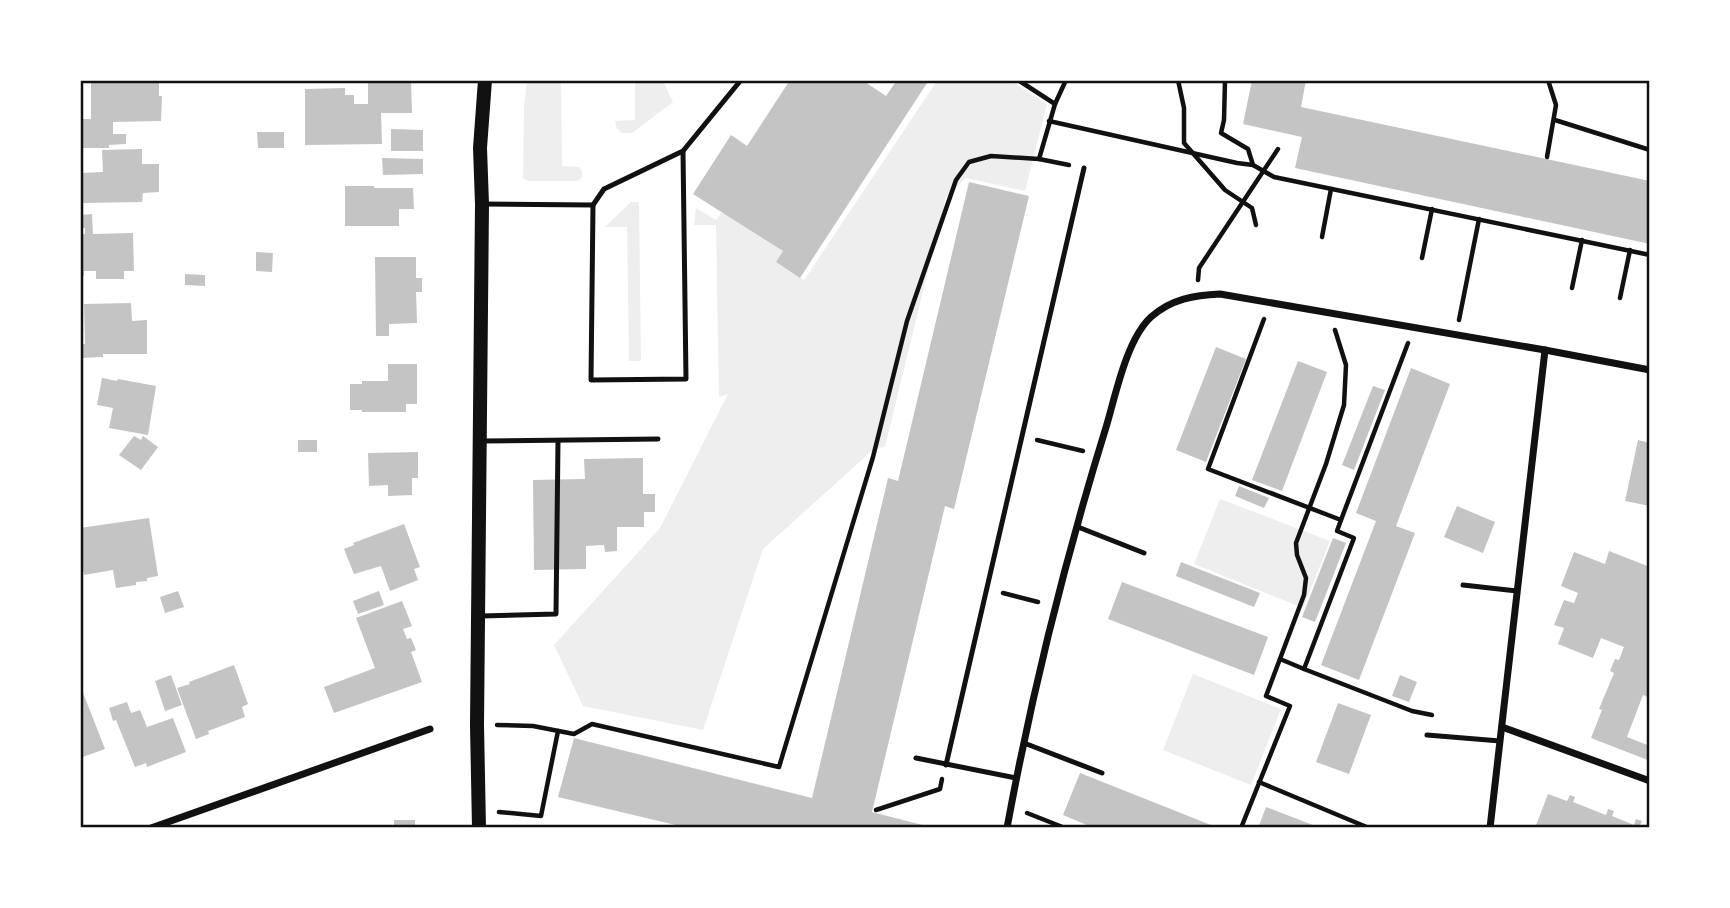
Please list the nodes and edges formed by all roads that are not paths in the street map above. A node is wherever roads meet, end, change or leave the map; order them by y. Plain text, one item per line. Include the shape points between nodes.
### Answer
1 (485, 80) edge
2 (741, 80) edge
3 (683, 152) junction
4 (1084, 168) road end
5 (481, 204) junction
6 (593, 205) junction
7 (1545, 350) junction
8 (1650, 370) edge
9 (658, 439) dead end
10 (478, 441) junction
11 (558, 441) junction
12 (1078, 527) junction
13 (1144, 553) dead end
14 (1463, 584) dead end
15 (1517, 591) junction
16 (478, 616) junction
17 (1502, 727) junction
18 (430, 729) dead end
19 (1427, 735) dead end
20 (1500, 741) junction
21 (1024, 743) junction
22 (916, 758) dead end
23 (946, 765) junction
24 (1102, 773) dead end
25 (1016, 778) junction
26 (1650, 781) edge
27 (151, 828) edge
28 (479, 828) edge
29 (1007, 828) edge
30 (1490, 828) edge

1 - 5 main road
2 - 3 lane
3 - 6 lane via 604,189
3 - 6 lane via 686,379 591,380
4 - 23 lane
5 - 6 lane
5 - 10 main road
7 - 8 street
7 - 12 street via 1220,294 1172,303 1151,317 1135,339
7 - 15 street
9 - 11 lane
10 - 11 lane
10 - 16 main road
11 - 16 lane via 556,614
12 - 13 lane
12 - 21 street
14 - 15 lane
15 - 17 street
16 - 28 main road
17 - 20 street
17 - 26 street
18 - 27 street
19 - 20 lane
20 - 30 street
21 - 24 lane
21 - 25 street
22 - 23 lane
23 - 25 lane
25 - 29 street

